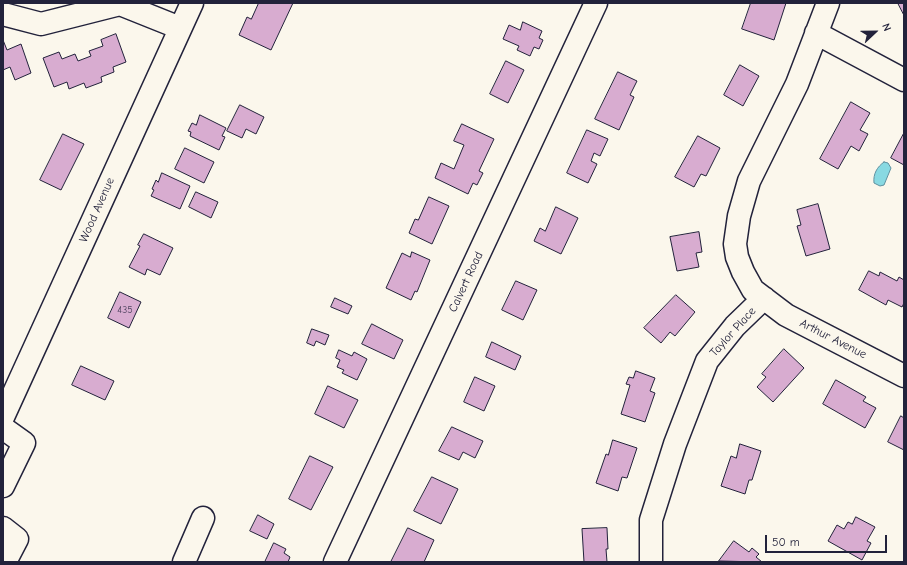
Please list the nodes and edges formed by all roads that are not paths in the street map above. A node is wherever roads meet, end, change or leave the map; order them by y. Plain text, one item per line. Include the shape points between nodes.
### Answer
1 (192, 3) edge
2 (596, 3) edge
3 (828, 3) edge
4 (3, 14) edge
5 (180, 28) junction
6 (816, 33) junction
7 (904, 80) edge
8 (764, 298) junction
9 (904, 376) edge
10 (9, 389) edge
11 (3, 417) edge
12 (3, 428) edge
13 (3, 486) edge
14 (203, 518) dead end
15 (3, 528) edge
16 (5, 562) edge
17 (184, 562) edge
18 (335, 562) edge
19 (651, 562) edge

1 - 5 street, Wood Avenue
2 - 18 street, Calvert Road
3 - 6 street, Taylor Place
4 - 5 street via 41,24 120,4
5 - 10 street, Wood Avenue
6 - 7 street
6 - 8 street, Taylor Place via 797,84 749,182 739,216 735,244 737,257 753,290
8 - 9 street, Arthur Avenue via 786,315
8 - 19 street, Taylor Place via 735,326 707,361 651,520
10 - 11 street, Wood Avenue
12 - 13 street via 24,443
14 - 17 street
15 - 16 street via 17,539

